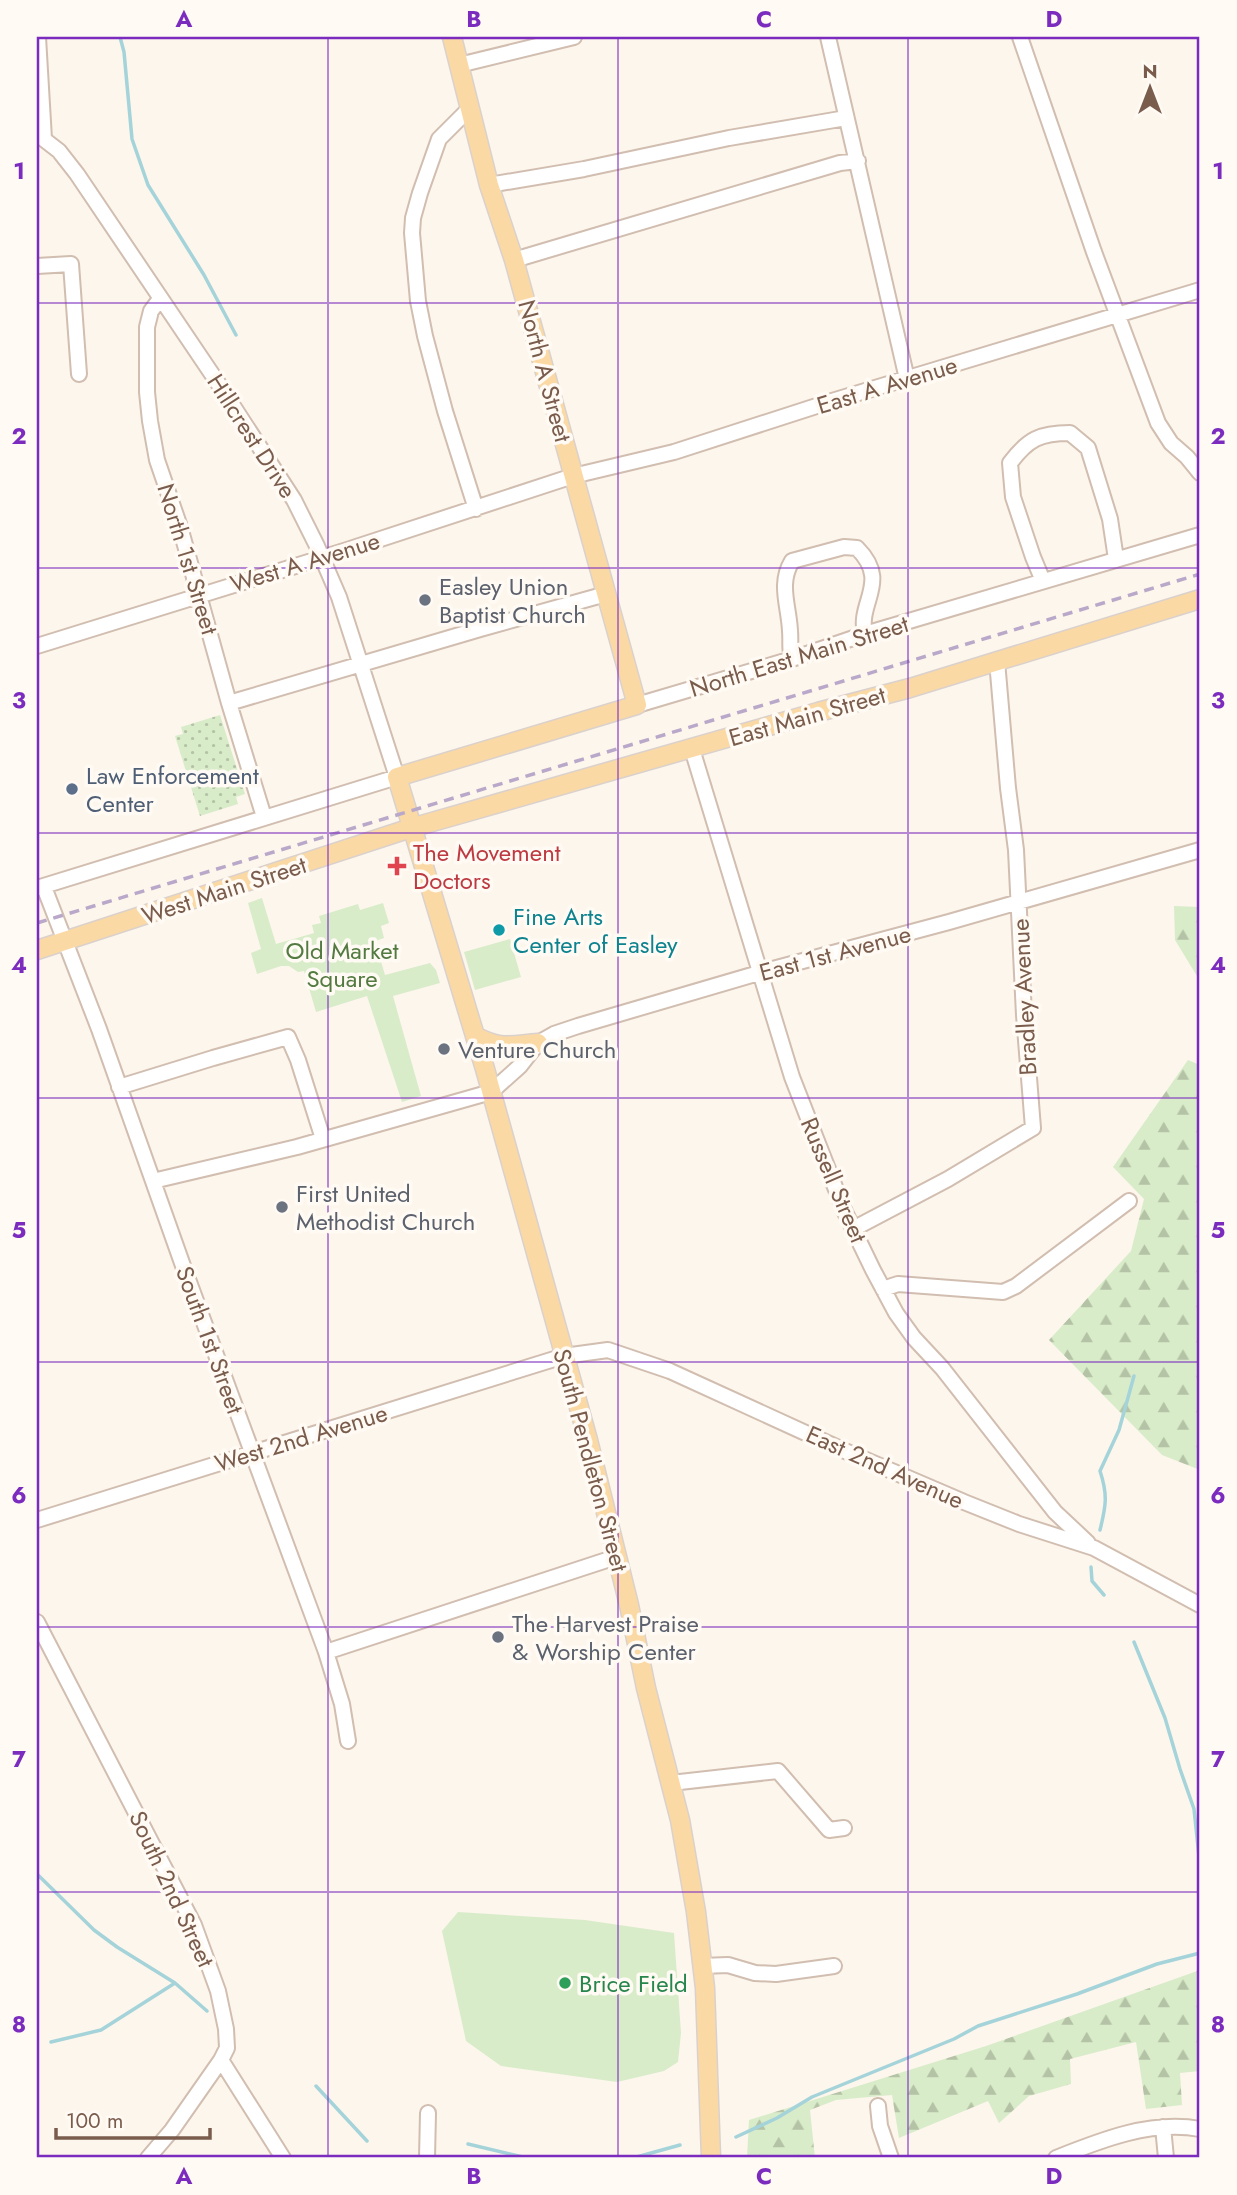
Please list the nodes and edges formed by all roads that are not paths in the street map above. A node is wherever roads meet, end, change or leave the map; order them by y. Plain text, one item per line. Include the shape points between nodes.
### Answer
1 (38, 37) edge
2 (452, 37) edge
3 (574, 37) edge
4 (828, 37) edge
5 (1020, 37) edge
6 (459, 65) junction
7 (470, 108) junction
8 (846, 118) junction
9 (40, 137) edge
10 (858, 161) junction
11 (489, 185) junction
12 (514, 260) junction
13 (37, 265) edge
14 (1200, 290) edge
15 (160, 299) junction
16 (1117, 315) junction
17 (79, 374) dead end
18 (907, 379) junction
19 (1200, 472) edge
20 (573, 476) junction
21 (476, 509) junction
22 (1200, 535) edge
23 (322, 558) junction
24 (1116, 559) junction
25 (1043, 581) junction
26 (606, 594) junction
27 (200, 595) junction
28 (1200, 599) edge
29 (865, 634) junction
30 (37, 646) edge
31 (792, 659) junction
32 (997, 661) junction
33 (362, 665) junction
34 (229, 703) junction
35 (637, 705) junction
36 (692, 749) junction
37 (397, 777) junction
38 (264, 817) junction
39 (411, 828) junction
40 (1200, 850) edge
41 (40, 887) edge
42 (1018, 902) junction
43 (65, 941) junction
44 (37, 950) edge
45 (759, 973) junction
46 (475, 1036) junction
47 (538, 1043) junction
48 (119, 1087) junction
49 (491, 1092) junction
50 (323, 1139) junction
51 (153, 1181) junction
52 (1129, 1201) dead end
53 (853, 1229) junction
54 (883, 1289) junction
55 (564, 1356) junction
56 (252, 1453) junction
57 (37, 1520) edge
58 (1094, 1548) junction
59 (616, 1557) junction
60 (1200, 1605) edge
61 (37, 1622) edge
62 (326, 1652) junction
63 (348, 1741) dead end
64 (671, 1783) junction
65 (844, 1828) dead end
66 (702, 1966) junction
67 (834, 1966) dead end
68 (221, 2060) junction
69 (878, 2106) dead end
70 (428, 2113) dead end
71 (1163, 2127) junction
72 (1200, 2129) edge
73 (148, 2158) edge
74 (283, 2158) edge
75 (428, 2158) edge
76 (712, 2158) edge
77 (891, 2158) edge
78 (1056, 2158) edge
79 (1166, 2158) edge

1 - 9 street
2 - 6 main road, North A Street
3 - 6 street
4 - 8 street
5 - 16 street
6 - 7 main road, North A Street
7 - 11 main road, North A Street
7 - 21 street via 439,139 412,233 425,336
8 - 10 street
8 - 11 street
9 - 15 street, Hillcrest Drive via 59,151 77,174
10 - 12 street
10 - 18 street
11 - 12 main road, North A Street
12 - 20 main road, North A Street
13 - 17 street via 71,264
14 - 16 street, East A Avenue
15 - 23 street, Hillcrest Drive via 294,500
15 - 27 street, North 1st Street via 147,327 149,421
16 - 18 street, East A Avenue
16 - 19 street via 1158,423
18 - 20 street, East A Avenue via 674,452
20 - 21 street, West A Avenue
20 - 26 main road, North A Street
21 - 23 street, West A Avenue
22 - 24 street, North East Main Street
23 - 27 street, West A Avenue
23 - 33 street, Hillcrest Drive
24 - 25 street, North East Main Street
24 - 25 street via 1110,519 1088,448 1070,433 1035,438 1010,463 1013,497
25 - 29 street, North East Main Street
26 - 33 street
26 - 35 main road, North A Street
27 - 30 street, West A Avenue
27 - 34 street, North 1st Street
28 - 32 main road, East Main Street
29 - 31 street, North East Main Street
29 - 31 street via 862,624 873,575 867,557 857,548 844,547 792,561 785,573 784,591
31 - 35 street, North East Main Street
32 - 36 main road, East Main Street
32 - 42 street, Bradley Avenue
33 - 34 street
33 - 37 street, Hillcrest Drive
34 - 38 street, North 1st Street
35 - 37 main road, North East Main Street
36 - 39 main road, East Main Street
36 - 45 street, Russell Street
37 - 38 street
37 - 39 main road, South Pendleton Street
38 - 41 street
39 - 43 main road, West Main Street
39 - 46 main road, South Pendleton Street
40 - 42 street, East 1st Avenue
41 - 43 street, South 1st Street
42 - 45 street, East 1st Avenue
42 - 53 street, Bradley Avenue via 1032,1128
43 - 44 main road, West Main Street
43 - 48 street, South 1st Street
45 - 47 street, East 1st Avenue via 578,1026
45 - 53 street, Russell Street via 792,1077
46 - 47 main road via 499,1046
46 - 49 main road, South Pendleton Street
47 - 49 street, East 1st Avenue
48 - 50 street via 288,1037
48 - 51 street, South 1st Street
49 - 50 street
49 - 55 main road, South Pendleton Street
50 - 51 street
51 - 56 street, South 1st Street
52 - 54 street via 1003,1292 898,1284
53 - 54 street, Russell Street
54 - 58 street, Russell Street via 914,1338 1055,1513
55 - 56 street, West 2nd Avenue
55 - 58 street, East 2nd Avenue via 608,1350 670,1371 964,1502
55 - 59 main road, South Pendleton Street
56 - 57 street, West 2nd Avenue
56 - 62 street, South 1st Street
58 - 60 street, East 2nd Avenue
59 - 62 street
59 - 64 main road, South Pendleton Street
61 - 68 street, South 2nd Street via 194,1925 218,1991 227,2048
62 - 63 street, South 1st Street
64 - 65 street via 778,1772 829,1830
64 - 66 main road, South Pendleton Street
66 - 67 street via 729,1965 776,1975
66 - 76 main road, South Pendleton Street
68 - 73 street
68 - 74 street
69 - 77 street
70 - 75 street
71 - 72 street
71 - 78 street via 1109,2139
71 - 79 street

